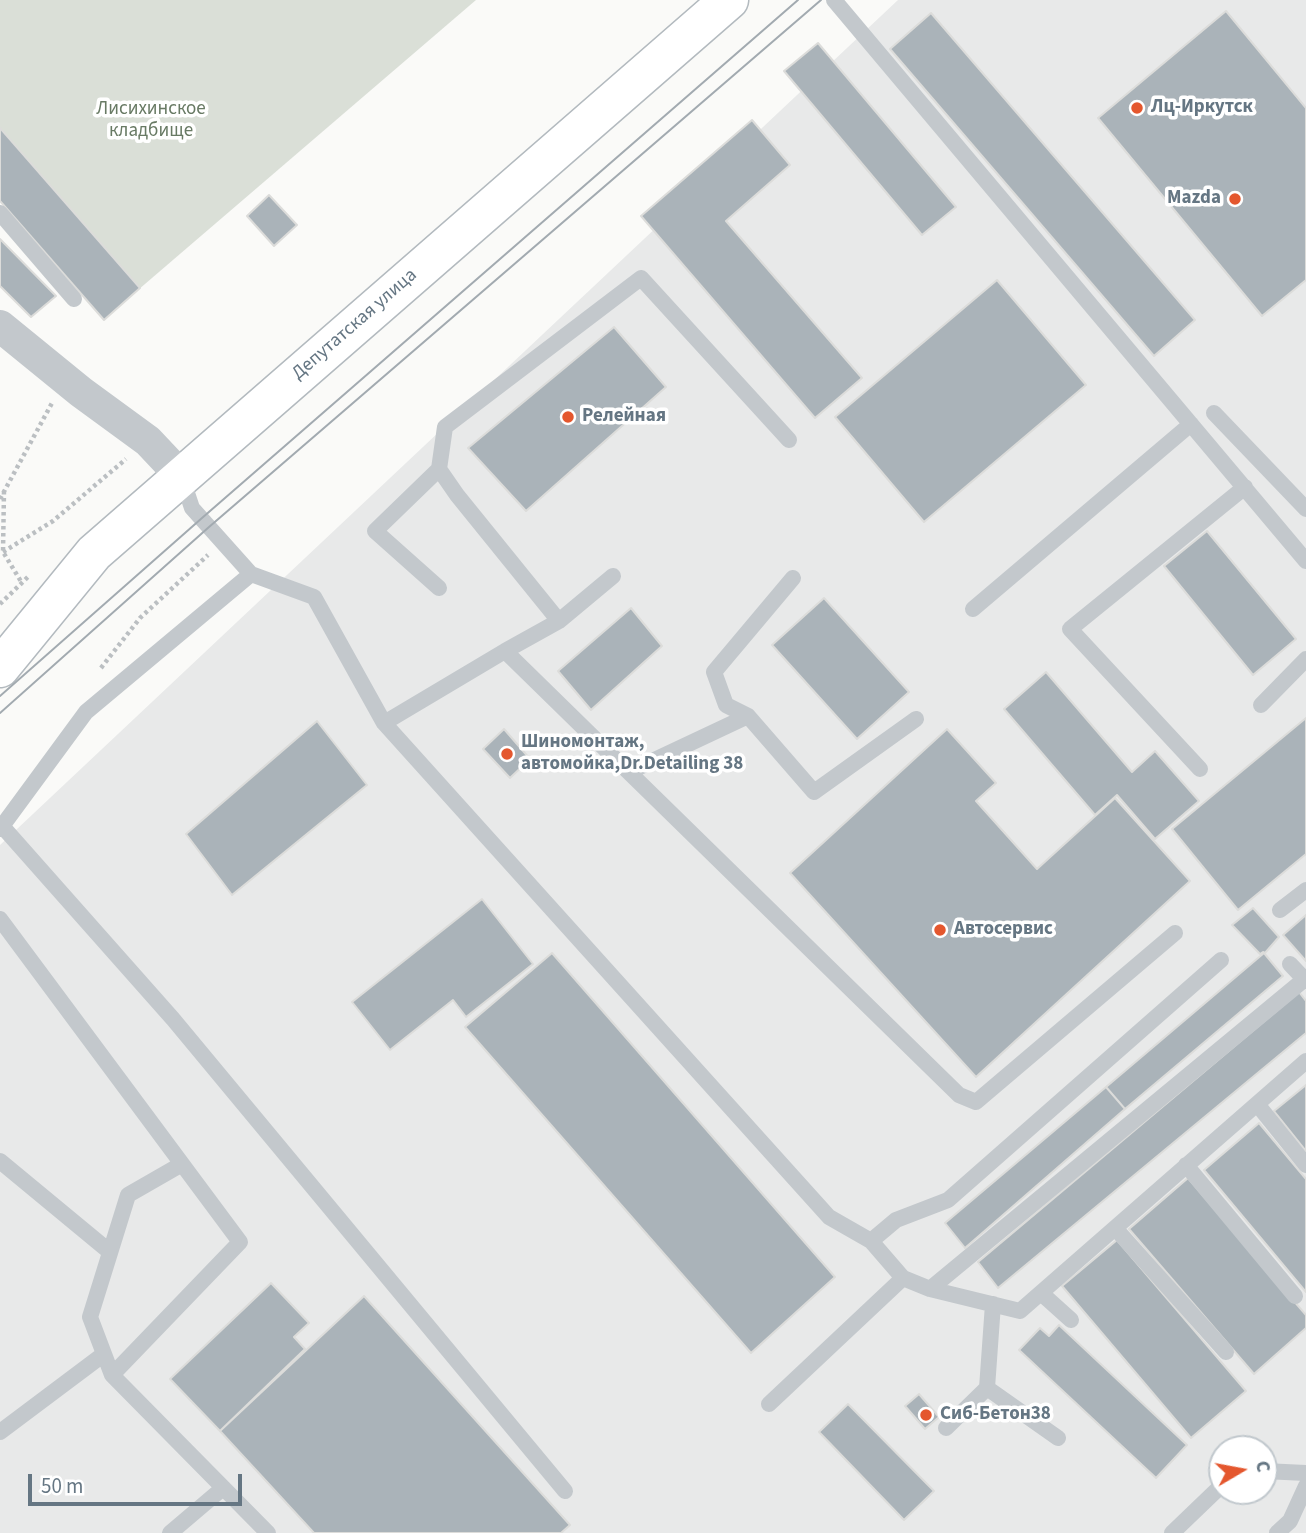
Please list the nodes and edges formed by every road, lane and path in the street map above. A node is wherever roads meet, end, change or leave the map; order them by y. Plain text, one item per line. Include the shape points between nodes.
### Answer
1 (729, 0) edge
2 (834, 0) edge
3 (0, 213) edge
4 (75, 299) dead end
5 (0, 326) edge
6 (54, 399) dead end
7 (1214, 413) dead end
8 (1191, 424) junction
9 (789, 440) dead end
10 (148, 441) junction
11 (439, 469) junction
12 (181, 476) junction
13 (1245, 487) junction
14 (5, 490) junction
15 (0, 499) edge
16 (1306, 509) edge
17 (3, 552) junction
18 (1306, 561) edge
19 (251, 574) junction
20 (613, 576) dead end
21 (793, 578) dead end
22 (439, 588) dead end
23 (0, 604) edge
24 (973, 609) dead end
25 (559, 621) junction
26 (505, 651) junction
27 (1306, 659) edge
28 (0, 668) edge
29 (1261, 705) dead end
30 (748, 716) junction
31 (916, 719) dead end
32 (384, 723) junction
33 (1200, 769) dead end
34 (629, 772) junction
35 (1, 828) edge
36 (1306, 890) edge
37 (1280, 910) dead end
38 (0, 919) edge
39 (1175, 933) dead end
40 (1221, 960) dead end
41 (1290, 964) dead end
42 (1306, 980) edge
43 (1306, 1061) edge
44 (1257, 1104) junction
45 (0, 1161) edge
46 (182, 1164) junction
47 (1306, 1165) edge
48 (1186, 1166) junction
49 (1115, 1228) junction
50 (871, 1241) junction
51 (110, 1252) junction
52 (903, 1279) junction
53 (930, 1289) junction
54 (1041, 1293) junction
55 (1296, 1296) dead end
56 (993, 1304) junction
57 (1071, 1320) dead end
58 (1226, 1352) dead end
59 (104, 1354) junction
60 (112, 1375) junction
61 (987, 1388) junction
62 (769, 1404) dead end
63 (946, 1428) dead end
64 (0, 1432) edge
65 (1058, 1438) dead end
66 (1278, 1472) edge
67 (1306, 1473) edge
68 (1306, 1486) edge
69 (223, 1488) junction
70 (565, 1491) dead end
71 (1208, 1498) edge
72 (170, 1533) edge
73 (268, 1533) edge
74 (1172, 1533) edge
75 (1276, 1533) edge

1 - 12 main road, Депутатская улица
2 - 8 lane
3 - 4 lane
5 - 10 street
6 - 14 path
7 - 16 lane
8 - 13 lane
8 - 24 lane
9 - 11 lane via 641,278 445,427
10 - 12 street
10 - 17 path via 53,521
11 - 22 lane via 375,531
11 - 25 lane
12 - 19 lane via 192,508
12 - 28 main road, Депутатская улица via 94,553
13 - 18 lane
13 - 33 lane via 1070,629
14 - 15 path
14 - 17 path
17 - 23 path via 22,583
19 - 32 lane via 314,597
19 - 35 lane via 86,712
20 - 25 lane
21 - 30 lane via 714,672 726,705
25 - 26 lane
26 - 32 lane
26 - 34 lane
27 - 29 lane
30 - 31 lane via 814,792
30 - 34 lane
32 - 50 lane via 829,1217
34 - 39 lane via 959,1095 976,1102
35 - 70 lane via 173,1019
36 - 37 lane
38 - 46 lane
40 - 50 lane via 948,1200 896,1220
41 - 42 lane
42 - 53 lane
43 - 44 lane
44 - 47 lane
44 - 48 lane
45 - 51 lane
46 - 51 lane via 128,1195
46 - 60 lane via 240,1242
48 - 49 lane
48 - 55 lane
49 - 54 lane
49 - 58 lane
50 - 52 lane
51 - 59 lane via 90,1317
52 - 53 lane
52 - 62 lane
53 - 56 lane
54 - 56 lane via 1020,1311
54 - 57 lane
56 - 61 lane
59 - 60 lane
59 - 64 lane
60 - 69 lane
61 - 63 lane
61 - 65 lane
66 - 67 lane
68 - 75 lane via 1290,1521
69 - 72 lane
69 - 73 lane
71 - 74 lane

